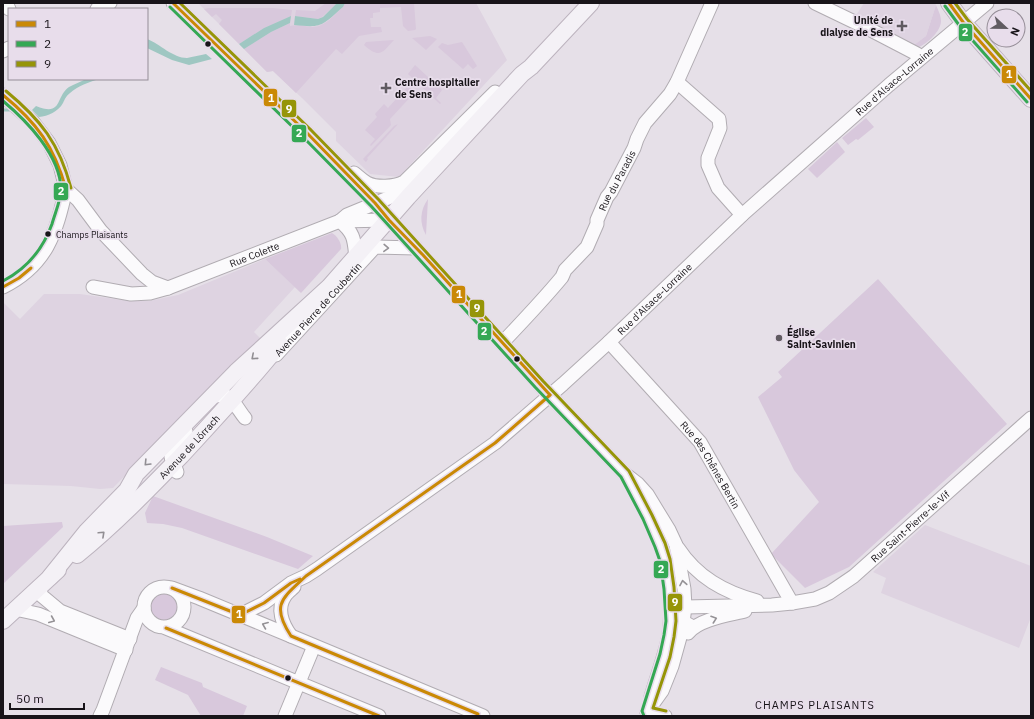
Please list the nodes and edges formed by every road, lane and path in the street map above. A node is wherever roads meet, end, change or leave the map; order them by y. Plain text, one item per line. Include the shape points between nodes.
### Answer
1 (110, 3) edge
2 (173, 3) edge
3 (591, 3) edge
4 (712, 3) edge
5 (815, 3) edge
6 (949, 3) edge
7 (987, 3) edge
8 (99, 8) edge
9 (963, 22) junction
10 (920, 58) junction
11 (531, 67) junction
12 (677, 82) junction
13 (3, 95) edge
14 (1031, 99) edge
15 (307, 133) junction
16 (453, 148) junction
17 (66, 189) junction
18 (375, 203) junction
19 (742, 215) junction
20 (389, 220) junction
21 (340, 221) junction
22 (416, 248) junction
23 (356, 258) junction
24 (142, 274) junction
25 (3, 287) edge
26 (93, 287) dead end
27 (168, 288) junction
28 (120, 292) junction
29 (314, 302) junction
30 (609, 342) junction
31 (502, 343) junction
32 (550, 395) junction
33 (212, 397) junction
34 (232, 401) junction
35 (245, 418) dead end
36 (1031, 418) edge
37 (175, 468) junction
38 (625, 474) junction
39 (676, 545) junction
40 (306, 576) junction
41 (44, 582) junction
42 (172, 588) junction
43 (792, 603) junction
44 (772, 605) junction
45 (685, 607) junction
46 (144, 608) junction
47 (15, 609) junction
48 (240, 615) junction
49 (671, 615) junction
50 (3, 621) edge
51 (152, 623) junction
52 (688, 624) junction
53 (166, 628) junction
54 (291, 636) junction
55 (128, 645) junction
56 (314, 646) junction
57 (298, 682) junction
58 (646, 714) edge
59 (479, 715) edge
60 (100, 716) edge
61 (285, 716) edge
62 (379, 716) edge
63 (665, 716) edge

1 - 8 street
2 - 15 street
3 - 11 main road, Avenue de Lörrach
4 - 12 street, Rue du Paradis
5 - 10 street via 917,54
6 - 9 main road
7 - 9 street, Rue d'Alsace-Lorraine
9 - 10 street, Rue d'Alsace-Lorraine
9 - 14 main road
10 - 19 street, Rue d'Alsace-Lorraine
11 - 15 street via 512,76 404,182 394,185 366,182
11 - 16 main road, Avenue de Lörrach
12 - 19 street via 719,119 720,128 708,158 708,165 718,188
12 - 31 street, Rue du Paradis via 645,123 607,197 587,247 565,270 529,316
13 - 17 street via 33,122 49,143 60,165
15 - 18 street
16 - 18 street, Rue Colette via 438,155 393,196
16 - 20 main road, Avenue de Lörrach
17 - 24 street via 78,200 111,243
17 - 25 street via 57,228 47,248 20,278
18 - 20 street
18 - 21 street, Rue Colette via 346,215
19 - 30 street, Rue d'Alsace-Lorraine
20 - 21 street, Rue Colette
20 - 22 street
20 - 23 main road, Avenue de Lörrach
21 - 23 street via 354,238
21 - 27 street, Rue Colette
22 - 31 street
34 -> 22 street, Avenue Pierre de Coubertin via 375,247
23 - 29 main road, Avenue de Lörrach
24 - 27 street via 152,282
24 - 28 street via 135,286
26 - 28 street, Rue Colette
27 - 28 street, Rue Colette via 150,294
29 -> 33 main road, Avenue de Lörrach
29 - 34 main road, Avenue de Lörrach
30 - 32 street, Rue d'Alsace-Lorraine
30 - 43 street, Rue des Chênes Bertin via 700,442
31 - 32 street
32 - 38 street
32 - 40 street, Rue d'Alsace-Lorraine via 494,443
33 - 34 street via 224,396
33 - 37 street via 199,418 177,441 171,457
33 -> 41 main road, Avenue de Lörrach via 136,474 127,490 87,531
34 - 35 street
34 - 37 main road, Avenue de Lörrach
36 - 43 street, Rue Saint-Pierre-le-Vif via 854,576 829,593 815,599
41 -> 37 main road, Avenue de Lörrach via 91,544
38 - 39 street via 647,494
38 - 49 street via 660,546 669,588
39 - 44 street, Rue Saint-Pierre-le-Vif via 698,572 720,587 738,596
45 -> 39 street
40 - 48 street, Rue d'Alsace-Lorraine
40 - 54 street, Rue d'Alsace-Lorraine via 284,597 281,608 285,628
41 - 47 main road, Avenue de Lörrach
41 - 55 street via 42,596 60,611
42 - 46 street via 154,589 146,598
42 - 48 street
42 - 53 street via 182,597 184,610 178,622
43 - 44 street, Rue Saint-Pierre-le-Vif
44 - 45 street, Rue Saint-Pierre-le-Vif
52 -> 44 street, Rue Saint-Pierre-le-Vif
45 - 49 street
45 - 52 street
46 - 51 street
46 - 55 street via 137,618
47 - 50 main road, Avenue de Lörrach
47 -> 55 street via 38,614
54 -> 48 street
49 - 52 street
49 - 58 street via 665,655
51 - 53 street
51 - 55 street via 140,627
52 - 58 street via 682,630 662,691
53 - 57 street
54 - 56 street
55 - 60 street
56 - 57 street
56 - 59 street
57 - 61 street
57 - 62 street
58 - 63 street

